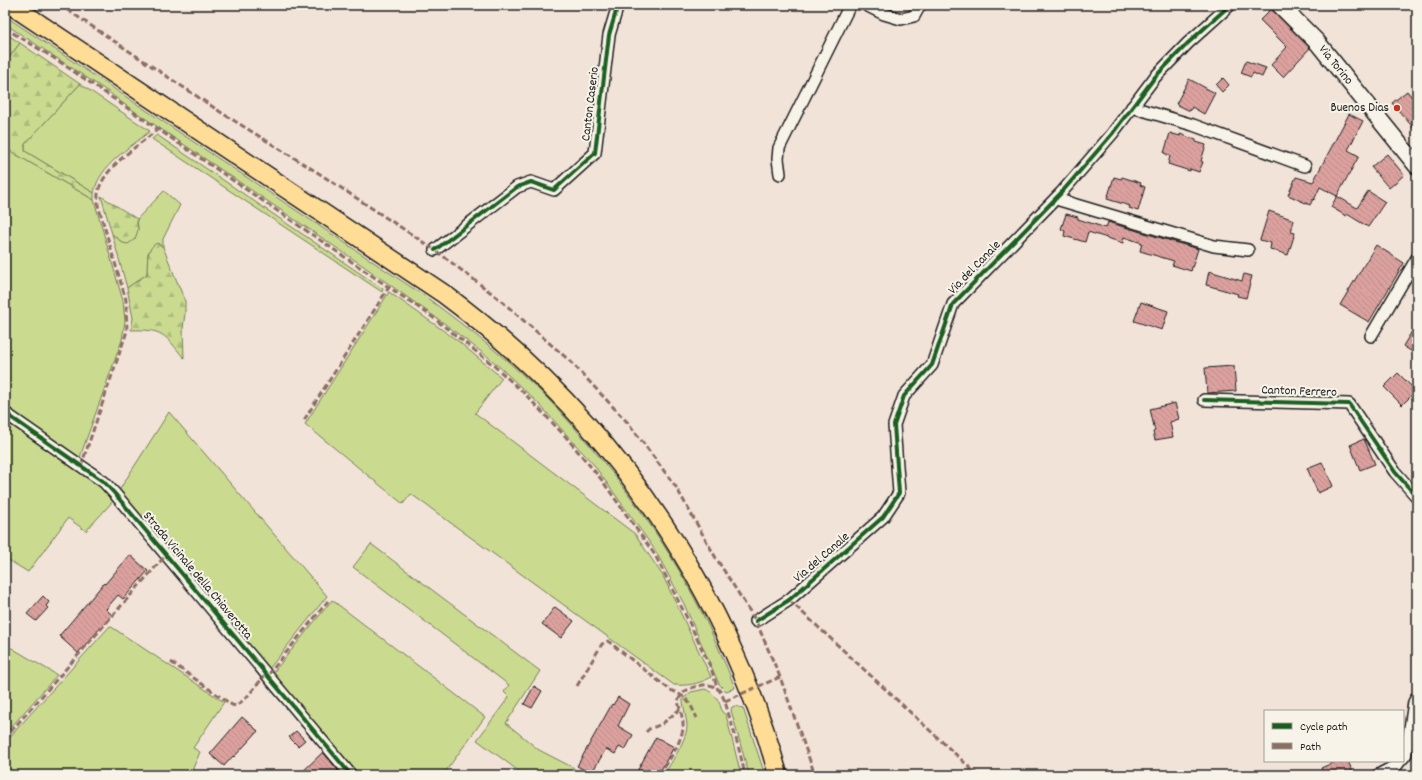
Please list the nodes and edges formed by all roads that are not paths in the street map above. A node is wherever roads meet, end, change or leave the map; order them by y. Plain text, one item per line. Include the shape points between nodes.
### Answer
1 (11, 5) edge
2 (618, 5) edge
3 (850, 5) edge
4 (866, 5) edge
5 (920, 5) edge
6 (1230, 5) edge
7 (1280, 5) edge
8 (1132, 107) junction
9 (1305, 166) dead end
10 (1417, 166) edge
11 (780, 174) dead end
12 (1056, 199) junction
13 (435, 250) dead end
14 (1248, 250) dead end
15 (1417, 258) edge
16 (1371, 336) dead end
17 (1204, 400) dead end
18 (5, 414) edge
19 (1417, 498) edge
20 (756, 621) dead end
21 (1417, 697) edge
22 (1404, 757) edge
23 (1399, 762) edge
24 (351, 775) edge
25 (778, 775) edge
26 (1378, 775) edge

1 - 25 main road via 444,294 498,336 581,416 610,450 657,514 703,588 755,701
2 - 13 street, Canton Caserio via 609,35 594,153 554,190 531,182 517,187
3 - 11 street via 779,148
4 - 5 street via 902,19 914,16
6 - 8 street, Via del Canale via 1155,77
7 - 10 street, Via Torino via 1313,37
8 - 9 street via 1193,125
8 - 12 street, Via del Canale
12 - 14 street via 1214,246
12 - 20 street, Via del Canale via 953,304 932,366 904,396 894,425 899,493 883,517 790,600
15 - 16 street
17 - 19 street, Canton Ferrero via 1349,404 1395,472
18 - 24 street, Strada Vicinale della Chiaverotta via 104,482
21 - 22 street
23 - 26 street

